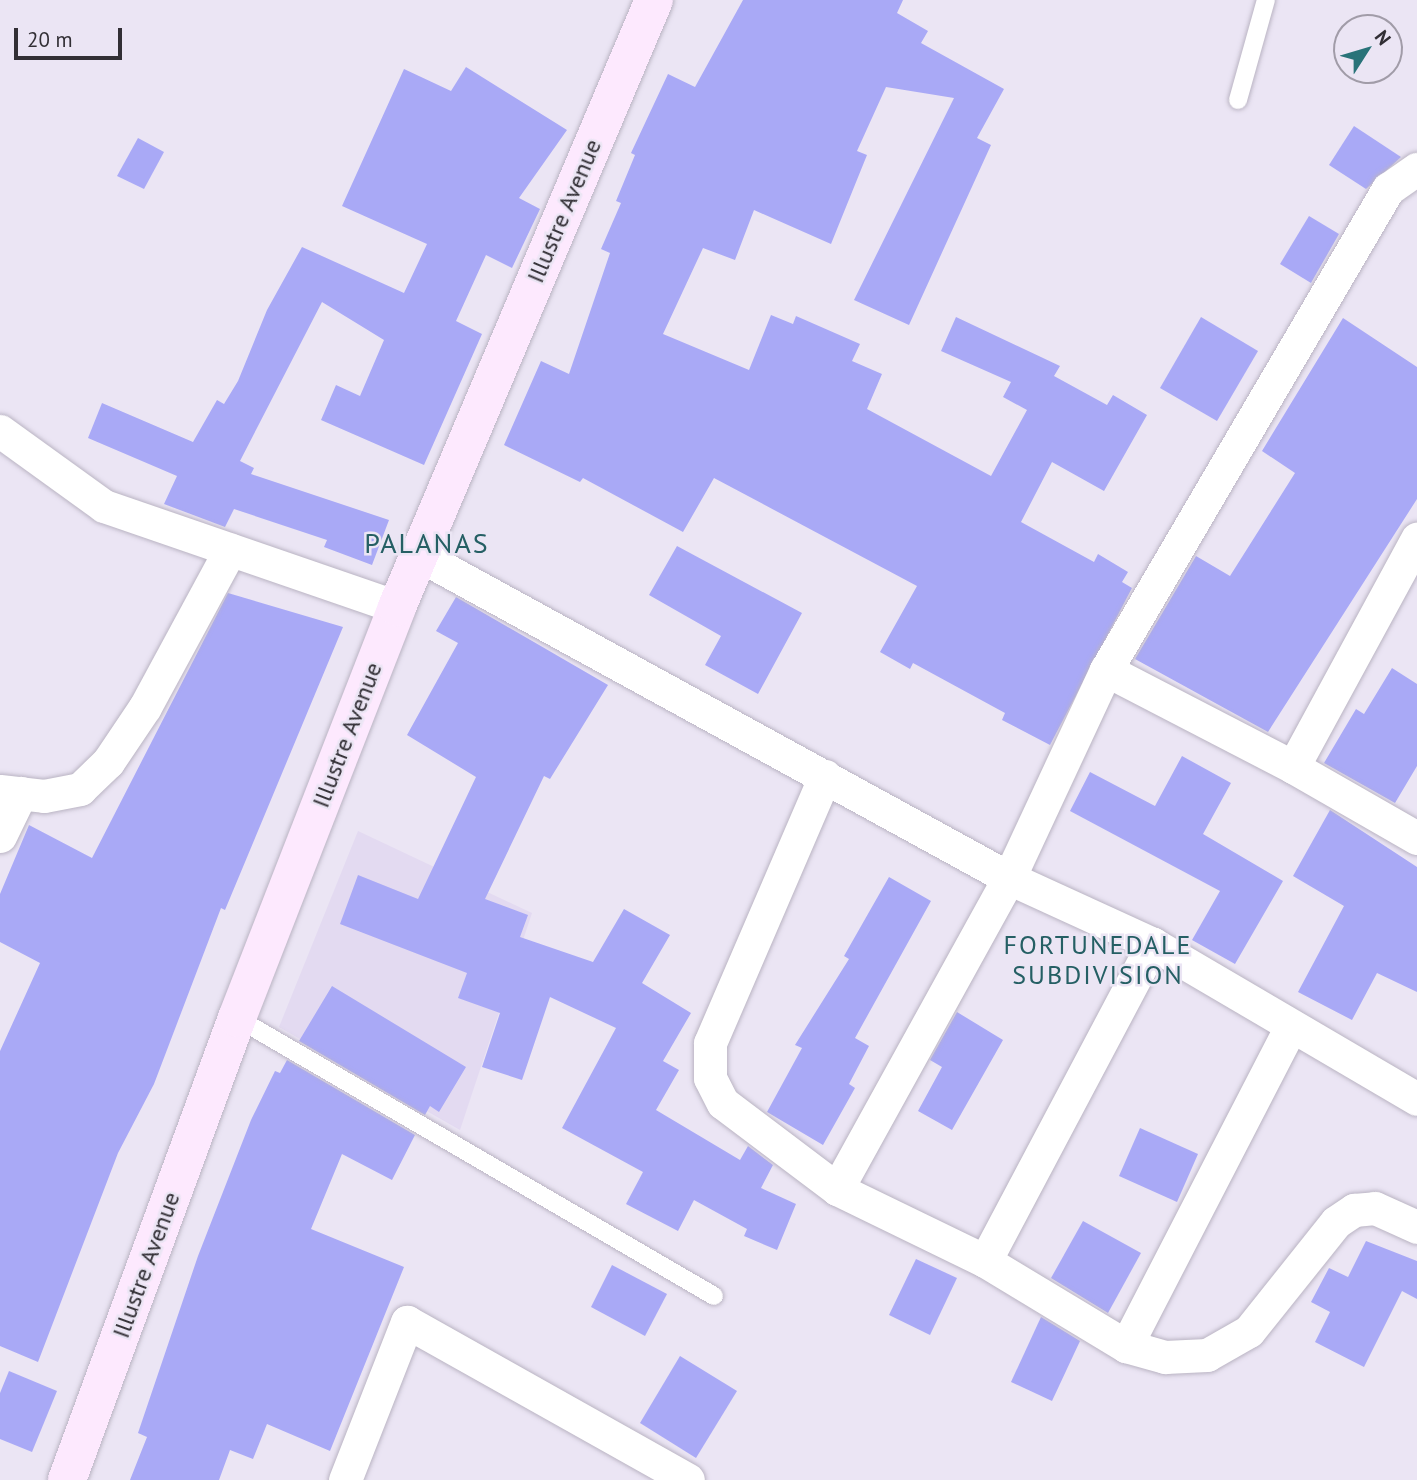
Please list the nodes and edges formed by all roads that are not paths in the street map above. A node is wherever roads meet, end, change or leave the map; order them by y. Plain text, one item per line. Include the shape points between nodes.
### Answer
1 (654, 0) edge
2 (1266, 0) edge
3 (1238, 100) dead end
4 (1417, 169) edge
5 (0, 431) edge
6 (1417, 539) edge
7 (230, 550) junction
8 (419, 555) junction
9 (397, 607) junction
10 (1107, 670) junction
11 (1293, 767) junction
12 (825, 776) junction
13 (10, 792) edge
14 (0, 836) edge
15 (1417, 838) edge
16 (1009, 878) junction
17 (1153, 944) junction
18 (237, 1018) junction
19 (1291, 1027) junction
20 (1417, 1099) edge
21 (837, 1189) junction
22 (1417, 1227) edge
23 (985, 1261) junction
24 (714, 1296) dead end
25 (1126, 1346) junction
26 (67, 1480) edge
27 (345, 1480) edge
28 (688, 1480) edge

1 - 8 main road, Illustre Avenue
2 - 3 lane
4 - 10 street via 1388,189
5 - 7 street via 104,506
6 - 11 street
7 - 9 street
7 - 13 street via 145,707 107,762 80,789
8 - 9 main road, Illustre Avenue
8 - 12 street
9 - 18 main road, Illustre Avenue
10 - 11 street
10 - 16 street
11 - 15 street
12 - 16 street
12 - 21 street via 710,1043 710,1078 723,1103
13 - 14 street
16 - 17 street
16 - 21 street
17 - 19 street
17 - 23 street
18 - 24 lane
18 - 26 main road, Illustre Avenue
19 - 20 street
19 - 25 street
21 - 23 street
22 - 25 street via 1375,1208 1354,1210 1336,1222 1249,1331 1207,1356 1165,1357
23 - 25 street
27 - 28 street via 407,1322

